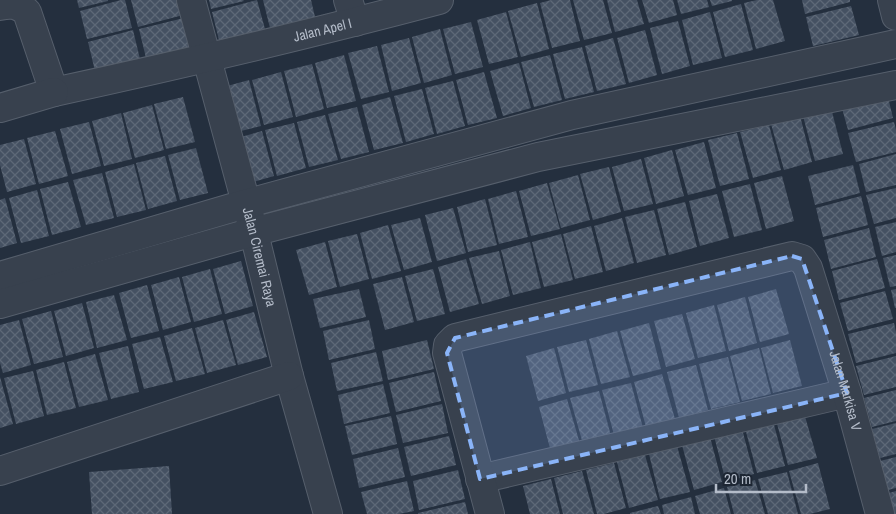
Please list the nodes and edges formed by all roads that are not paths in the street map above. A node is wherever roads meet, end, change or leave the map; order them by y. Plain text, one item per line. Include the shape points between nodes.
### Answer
1 (191, 0) edge
2 (439, 0) edge
3 (892, 0) edge
4 (0, 6) edge
5 (351, 11) edge
6 (896, 16) edge
7 (896, 44) edge
8 (206, 59) junction
9 (896, 85) edge
10 (54, 92) junction
11 (0, 108) edge
12 (249, 218) junction
13 (0, 276) edge
14 (0, 304) edge
15 (290, 376) junction
16 (847, 393) junction
17 (0, 471) edge
18 (480, 479) junction
19 (328, 514) edge
20 (490, 514) edge
21 (880, 514) edge

1 - 8 street, Jalan Ciremai Raya
2 - 5 street, Jalan Apel I
3 - 6 street
4 - 10 street via 18,5 27,12
5 - 8 street, Jalan Apel I
7 - 12 street via 572,115
8 - 10 street, Jalan Apel I
8 - 12 street, Jalan Ciremai Raya
9 - 12 street
10 - 11 street, Jalan Apel I
12 - 13 street
12 - 14 street
12 - 15 street, Jalan Ciremai Raya
15 - 17 street
15 - 19 street, Jalan Ciremai Raya
16 - 18 street
16 - 18 street, Jalan Markisa V via 808,268 802,259 792,256 455,338 448,345 447,353
16 - 21 street, Jalan Markisa V
18 - 20 street

